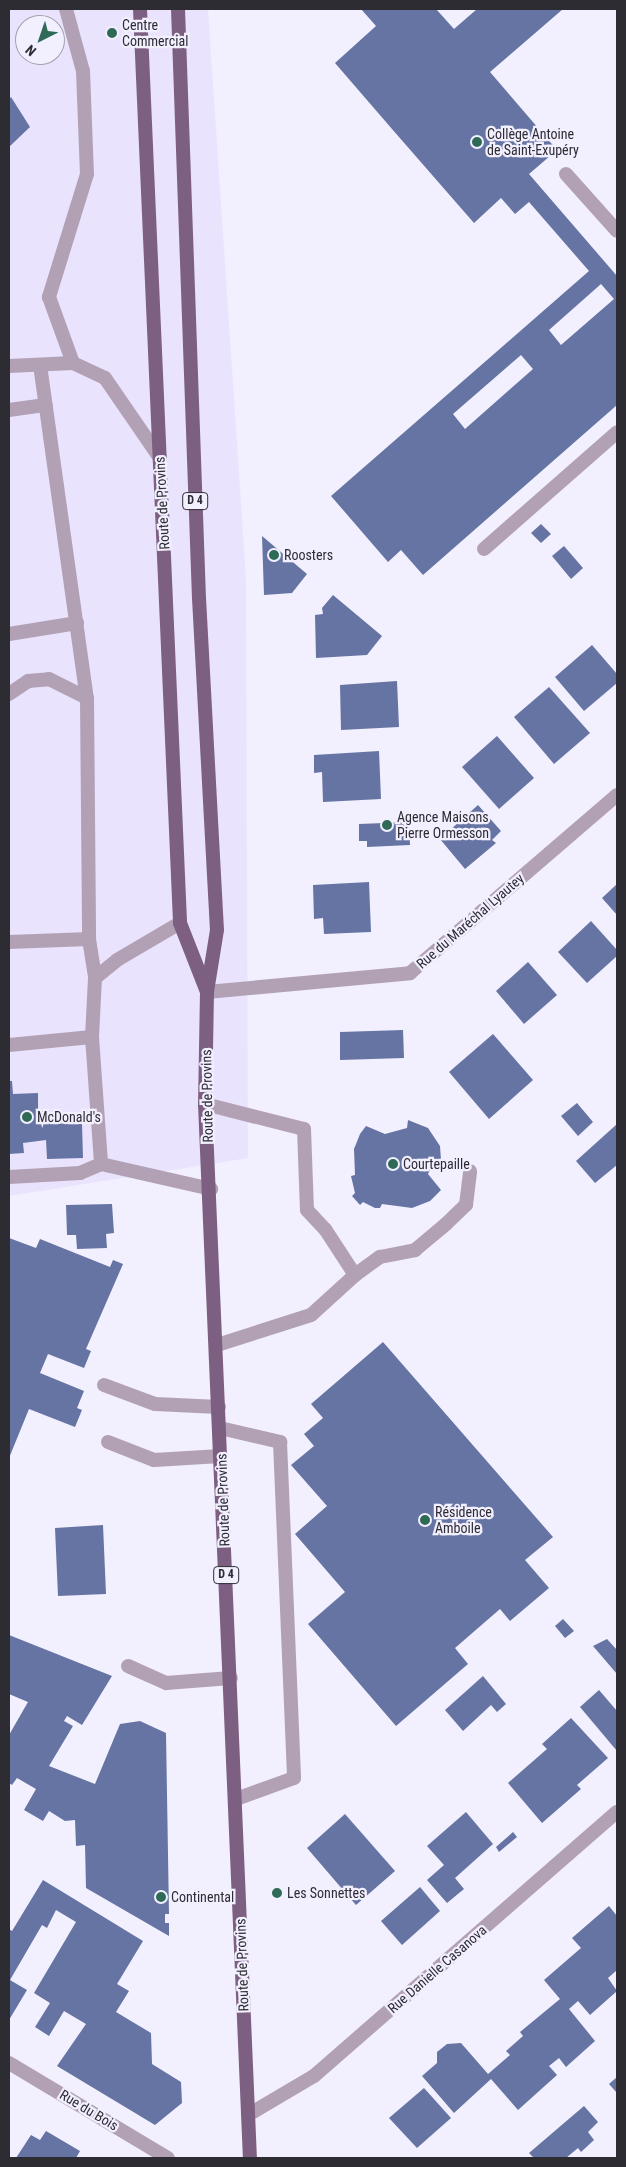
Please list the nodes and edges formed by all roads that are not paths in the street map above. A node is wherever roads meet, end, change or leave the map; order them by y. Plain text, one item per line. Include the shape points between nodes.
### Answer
1 (66, 9) edge
2 (140, 9) edge
3 (178, 9) edge
4 (566, 174) dead end
5 (617, 231) edge
6 (73, 364) junction
7 (40, 365) junction
8 (9, 366) edge
9 (46, 406) junction
10 (9, 410) edge
11 (617, 432) edge
12 (160, 458) junction
13 (484, 548) dead end
14 (77, 623) junction
15 (9, 634) edge
16 (9, 694) edge
17 (87, 698) junction
18 (617, 795) edge
19 (180, 923) junction
20 (89, 939) junction
21 (9, 942) edge
22 (95, 978) junction
23 (207, 992) junction
24 (92, 1037) junction
25 (9, 1045) edge
26 (205, 1104) junction
27 (101, 1164) junction
28 (470, 1171) dead end
29 (9, 1177) edge
30 (211, 1188) junction
31 (355, 1275) junction
32 (217, 1345) junction
33 (104, 1385) dead end
34 (219, 1407) junction
35 (220, 1428) junction
36 (108, 1442) dead end
37 (221, 1456) junction
38 (128, 1666) dead end
39 (230, 1678) junction
40 (236, 1799) junction
41 (617, 1812) edge
42 (9, 2063) edge
43 (248, 2115) junction
44 (168, 2158) edge
45 (250, 2158) edge

1 - 6 street via 83,71 87,174 49,297
2 - 12 main road, Route de Provins / D 4
3 - 23 main road, Route de Provins / D 4 via 199,598 216,930
4 - 5 street
6 - 7 street
6 - 12 street via 105,378
7 - 8 street
7 - 9 street
9 - 10 street
9 - 14 street
11 - 13 street
12 - 19 main road, Route de Provins / D 4
14 - 15 street
14 - 17 street
16 - 17 street via 28,681 49,679
17 - 20 street
18 - 23 street, Rue du Maréchal Lyautey via 410,973
19 - 22 street via 117,960
19 - 23 main road, Route de Provins / D 4
20 - 21 street
20 - 22 street
22 - 24 street
23 - 26 main road, Route de Provins / D 4
24 - 25 street
24 - 27 street
26 - 30 main road, Route de Provins / D 4
26 - 31 street via 304,1129 307,1210 325,1229
27 - 29 street via 80,1173
27 - 30 street
28 - 31 street via 466,1205 446,1224 414,1250 380,1258
30 - 32 main road, Route de Provins / D 4
31 - 32 street via 311,1314
32 - 34 main road, Route de Provins / D 4
33 - 34 street via 155,1404
34 - 35 main road, Route de Provins / D 4
35 - 37 main road, Route de Provins / D 4
35 - 40 street via 280,1442 294,1778
36 - 37 street via 154,1460
37 - 39 main road, Route de Provins / D 4
38 - 39 street via 166,1682
39 - 40 main road, Route de Provins / D 4
40 - 43 main road, Route de Provins / D 4
41 - 43 street, Rue Danielle Casanova via 314,2076
42 - 44 street, Rue du Bois
43 - 45 main road, Route de Provins / D 4

